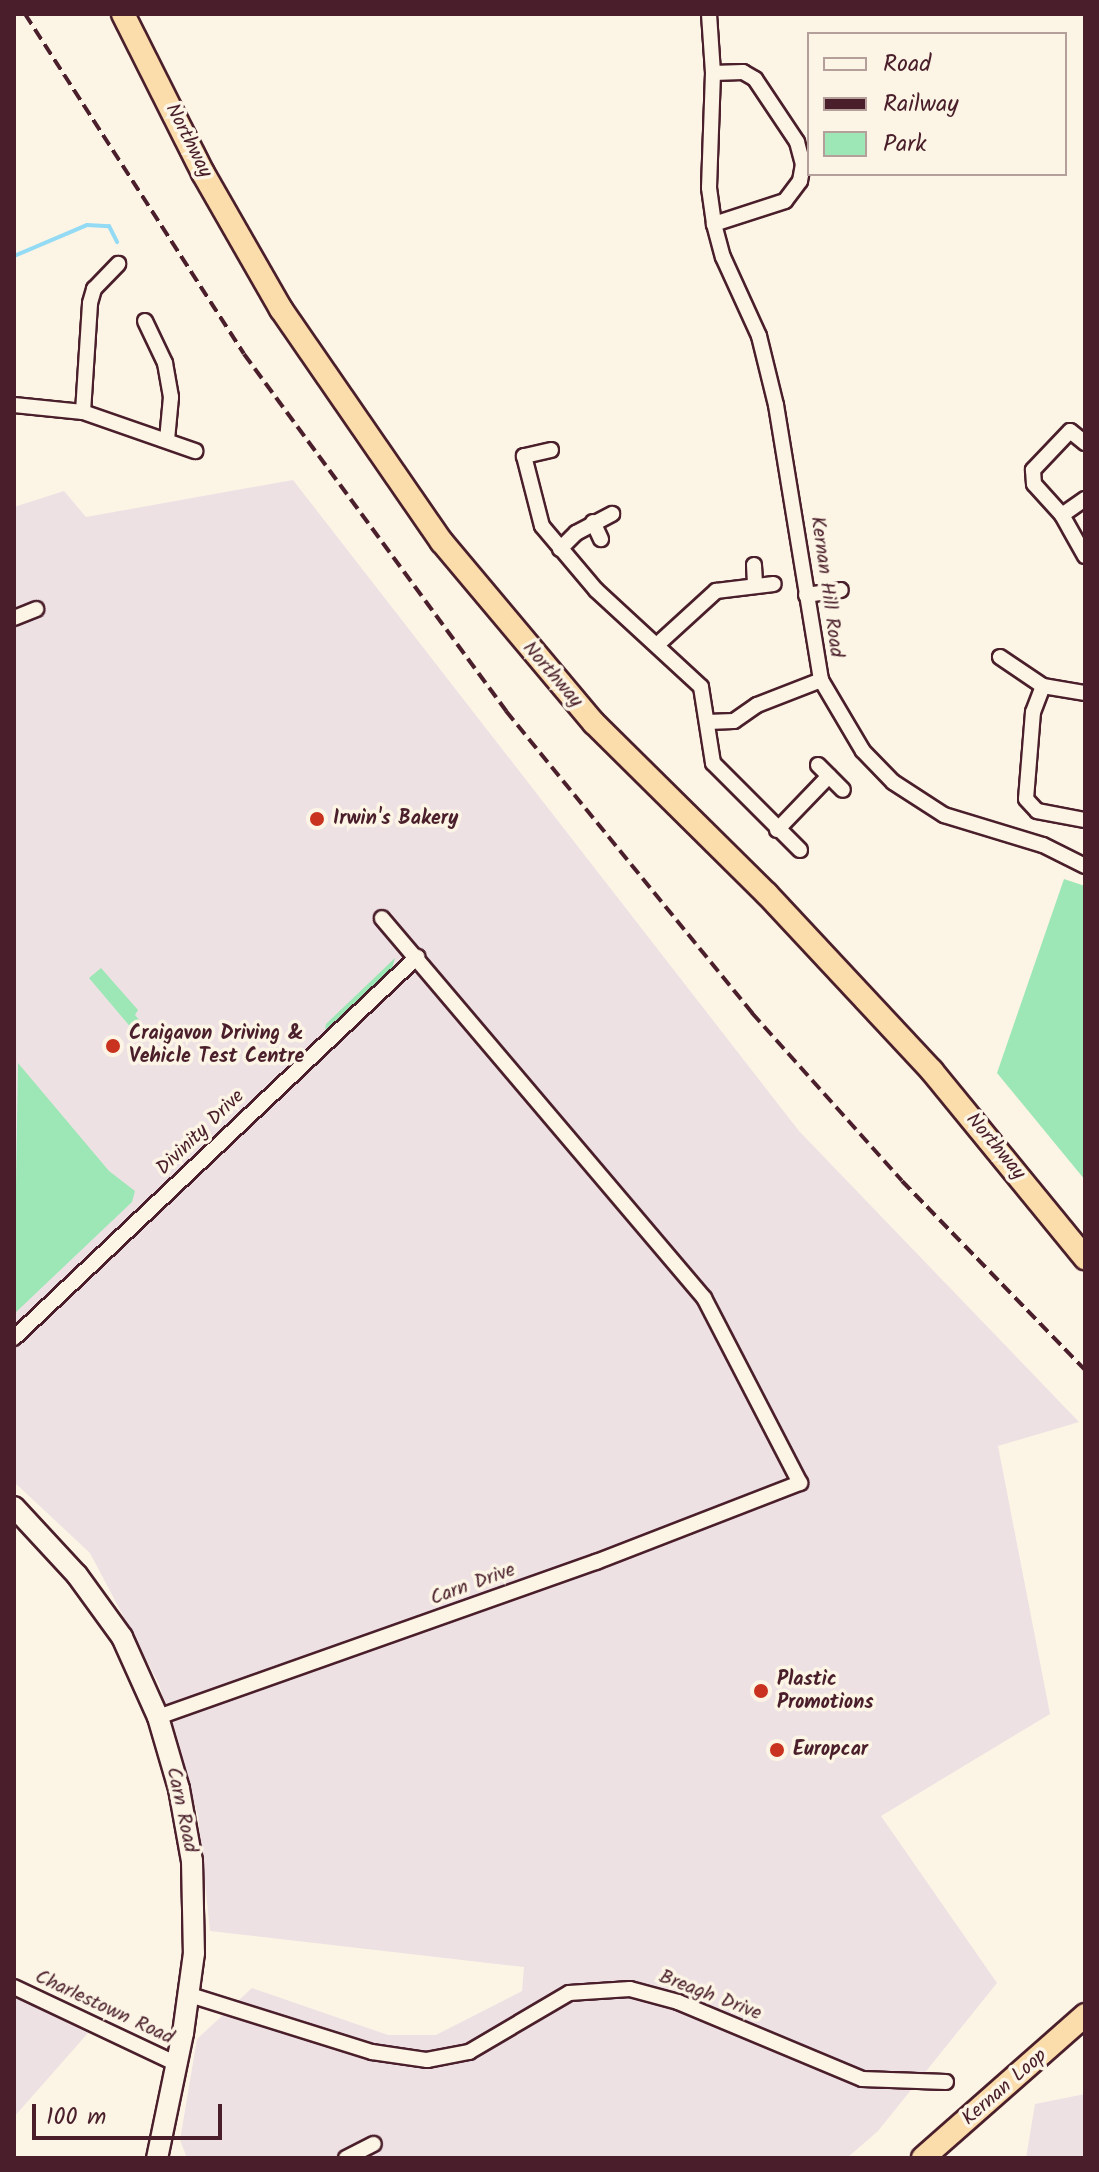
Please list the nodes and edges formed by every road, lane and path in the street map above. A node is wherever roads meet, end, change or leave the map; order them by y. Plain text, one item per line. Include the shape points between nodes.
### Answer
1 (123, 14) edge
2 (709, 14) edge
3 (713, 73) junction
4 (714, 224) junction
5 (118, 264) dead end
6 (145, 321) dead end
7 (14, 405) edge
8 (83, 412) junction
9 (167, 440) junction
10 (1085, 443) edge
11 (551, 450) dead end
12 (195, 451) dead end
13 (1085, 499) edge
14 (612, 514) dead end
15 (1062, 515) junction
16 (593, 522) junction
17 (601, 539) dead end
18 (560, 549) junction
19 (1085, 556) edge
20 (754, 565) dead end
21 (774, 584) dead end
22 (755, 585) junction
23 (841, 590) dead end
24 (806, 595) junction
25 (36, 609) dead end
26 (14, 618) edge
27 (658, 644) junction
28 (1000, 657) dead end
29 (821, 680) junction
30 (1043, 686) junction
31 (1085, 693) edge
32 (707, 722) junction
33 (843, 790) dead end
34 (1085, 820) edge
35 (777, 830) junction
36 (800, 850) dead end
37 (1085, 866) edge
38 (382, 918) dead end
39 (417, 957) junction
40 (1085, 1258) edge
41 (14, 1338) edge
42 (14, 1507) edge
43 (158, 1717) junction
44 (14, 1987) edge
45 (190, 1995) junction
46 (1085, 2015) edge
47 (177, 2064) junction
48 (946, 2082) dead end
49 (374, 2144) dead end
50 (157, 2158) edge
51 (346, 2158) edge
52 (923, 2158) edge

1 - 40 highway, Northway via 208,183 281,309 442,542 594,723 767,894 932,1071
2 - 3 street, Kernan Hill Road
3 - 4 street, Kernan Hill Road via 709,188
3 - 4 street via 743,72 755,79 797,142 803,164 800,181 785,201
4 - 24 street, Kernan Hill Road via 727,268 759,336
5 - 8 street via 94,289 90,303
6 - 9 street via 165,363 171,397
7 - 8 street
8 - 9 street
9 - 12 street
10 - 15 street via 1070,431 1033,470 1034,484
11 - 18 street via 524,456 542,526
13 - 15 street
14 - 16 street
15 - 19 street
16 - 17 street
16 - 18 street
18 - 27 street via 596,590
20 - 22 street
21 - 22 street
22 - 27 street via 716,591
23 - 24 street
24 - 29 street, Kernan Hill Road
25 - 26 street
27 - 32 street via 701,687
28 - 30 street
29 - 32 street via 757,705 734,721
29 - 37 street, Kernan Hill Road via 863,751 893,782 944,815 1043,845
30 - 31 street
30 - 34 street via 1033,712 1026,799 1037,811
32 - 35 street via 713,763
33 - 35 street via 823,770
35 - 36 street
38 - 39 street
39 - 41 street, Divinity Drive
39 - 43 street, Carn Drive via 704,1298 800,1483 596,1562
42 - 43 main road, Carn Road via 99,1603 122,1637
43 - 45 main road, Carn Road via 192,1861
44 - 47 street, Charlestown Road
45 - 47 main road, Carn Road
45 - 48 street, Breagh Drive via 372,2052 427,2060 469,2052 569,1993 630,1989 678,2002 862,2079
46 - 52 highway, Kernan Loop
47 - 50 main road, Carn Road
49 - 51 street

